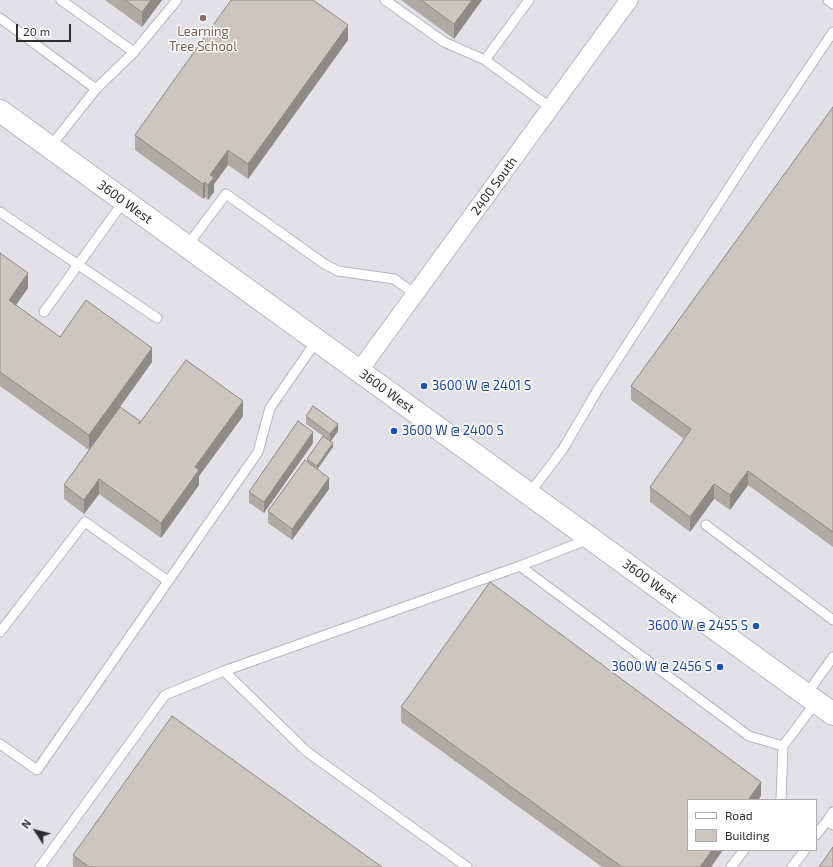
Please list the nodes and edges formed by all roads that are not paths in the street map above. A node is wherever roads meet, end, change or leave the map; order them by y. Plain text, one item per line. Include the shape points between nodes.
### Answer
1 (61, 0) edge
2 (177, 0) edge
3 (385, 0) edge
4 (529, 0) edge
5 (629, 0) edge
6 (828, 0) edge
7 (833, 4) edge
8 (0, 18) edge
9 (833, 32) edge
10 (134, 52) junction
11 (485, 60) junction
12 (96, 89) junction
13 (551, 108) junction
14 (0, 111) edge
15 (50, 148) junction
16 (124, 201) junction
17 (0, 212) edge
18 (187, 246) junction
19 (77, 264) junction
20 (415, 294) junction
21 (44, 312) dead end
22 (157, 318) dead end
23 (317, 340) junction
24 (359, 371) junction
25 (529, 494) junction
26 (706, 525) dead end
27 (590, 538) junction
28 (520, 566) junction
29 (168, 581) junction
30 (833, 620) edge
31 (0, 632) edge
32 (833, 657) edge
33 (224, 671) junction
34 (819, 704) edge
35 (0, 744) edge
36 (783, 746) junction
37 (781, 799) edge
38 (833, 812) edge
39 (830, 823) edge
40 (817, 834) edge
41 (743, 851) edge
42 (804, 851) edge
43 (40, 867) edge
44 (467, 867) edge
45 (731, 867) edge
46 (792, 867) edge

1 - 10 lane
2 - 10 lane
3 - 11 lane via 444,42
4 - 11 lane
5 - 13 street, 2400 South
6 - 7 lane
8 - 12 lane
9 - 25 lane via 597,391 563,448
10 - 12 lane
11 - 13 lane
12 - 15 lane
13 - 20 street, 2400 South
14 - 15 street, 3600 West
15 - 16 street, 3600 West
16 - 18 street, 3600 West
16 - 19 lane
17 - 19 lane
18 - 20 lane via 226,194 322,264 338,271 394,279
18 - 23 street, 3600 West
19 - 21 lane
19 - 22 lane
20 - 24 street, 2400 South
23 - 24 street, 3600 West
23 - 29 lane via 270,408 258,452
24 - 25 street, 3600 West
25 - 27 street, 3600 West
26 - 30 lane
27 - 28 lane
27 - 34 street, 3600 West
28 - 33 lane
28 - 36 lane via 749,736
29 - 31 lane via 85,522
29 - 35 lane via 37,770
32 - 34 lane
33 - 43 lane via 165,695
33 - 44 lane via 306,751
34 - 36 lane
36 - 37 lane
38 - 39 lane
39 - 40 lane
41 - 45 lane
42 - 46 lane

